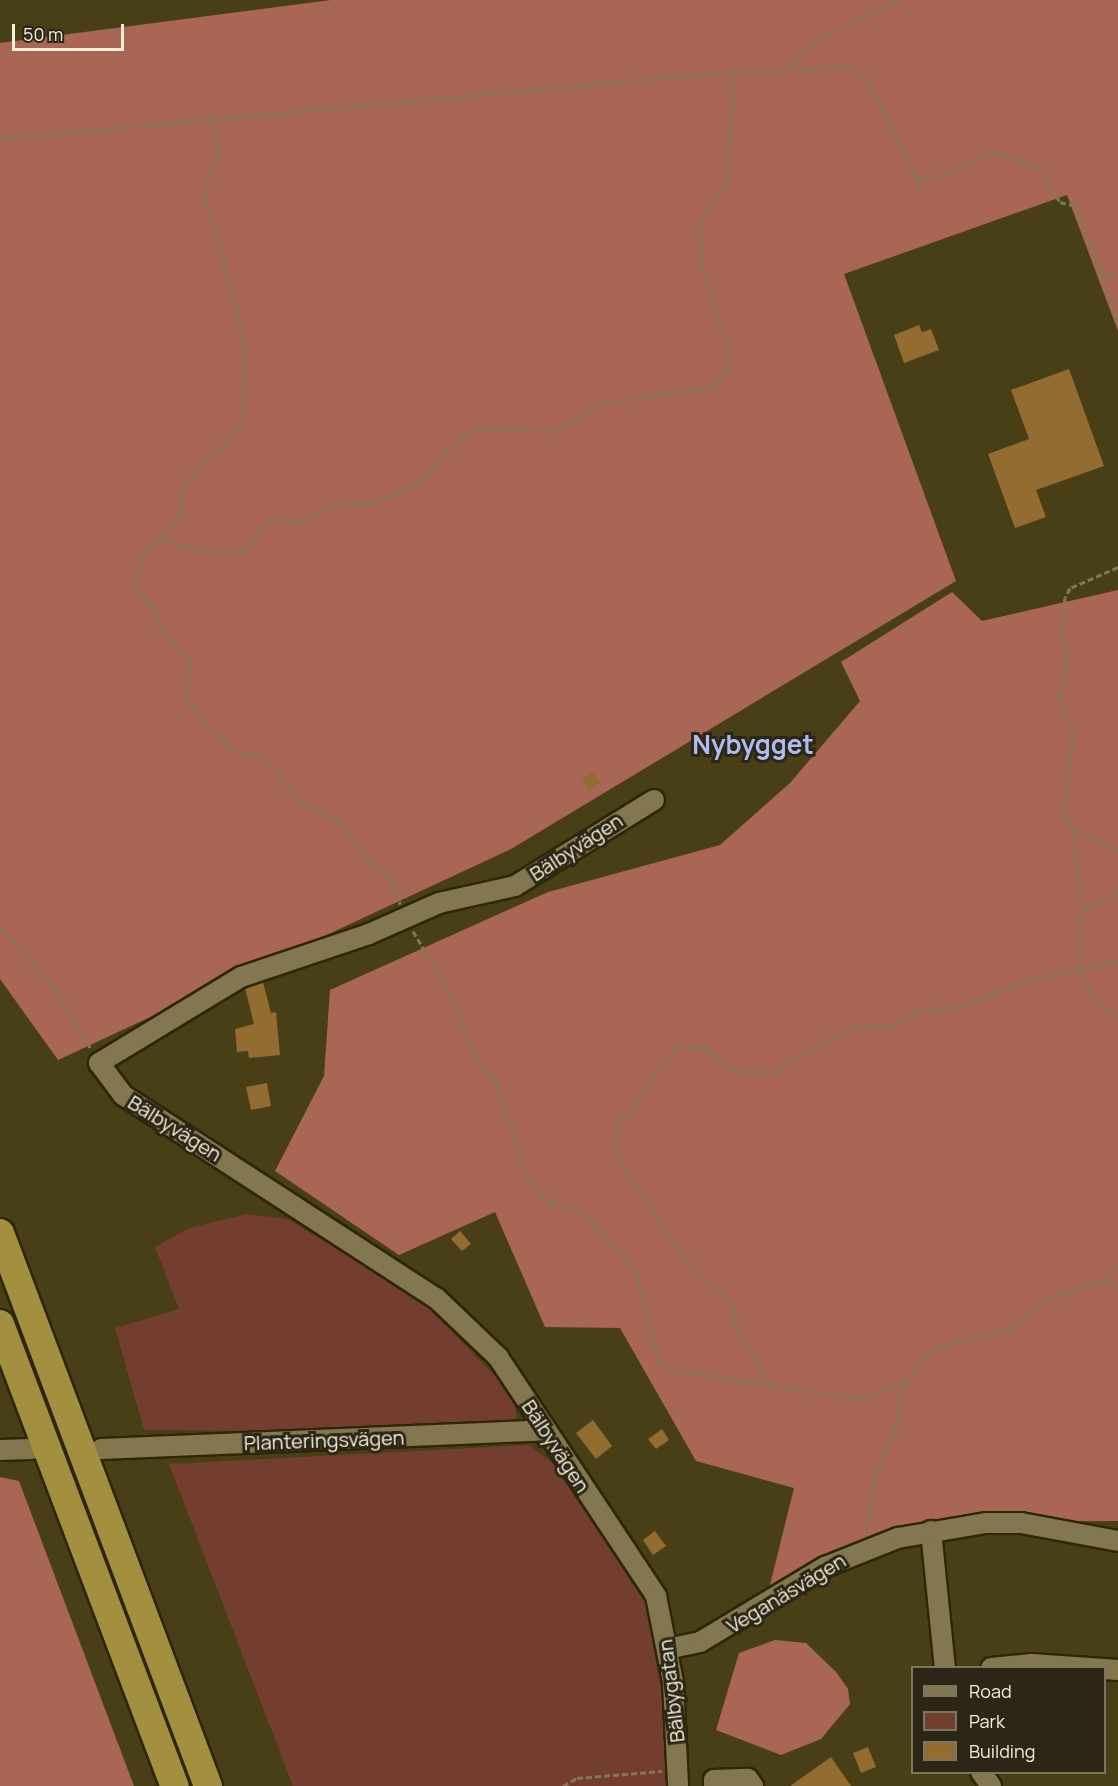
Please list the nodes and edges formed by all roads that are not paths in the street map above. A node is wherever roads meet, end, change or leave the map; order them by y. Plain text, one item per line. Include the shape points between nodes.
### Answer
1 (654, 800) dead end
2 (0, 1233) edge
3 (0, 1324) edge
4 (547, 1430) junction
5 (32, 1449) dead end
6 (100, 1449) dead end
7 (0, 1450) edge
8 (931, 1531) junction
9 (1118, 1541) edge
10 (656, 1596) joint
11 (667, 1649) junction
12 (945, 1666) edge
13 (1012, 1666) edge
14 (1061, 1666) edge
15 (982, 1774) edge
16 (175, 1786) edge
17 (208, 1786) edge
18 (678, 1786) edge
19 (714, 1786) edge
20 (753, 1786) edge
21 (991, 1786) edge

1 - 4 street, Bälbyvägen via 514,886 438,903 369,934 241,977 99,1063 123,1095 449,1307 498,1357
2 - 17 highway
3 - 16 highway
4 - 6 street, Planteringsvägen
4 - 10 street, Bälbyvägen
5 - 7 street
8 - 9 street, Veganäsvägen via 1022,1523
8 - 11 street, Veganäsvägen via 864,1549 700,1642
8 - 12 street
10 - 11 street, Bälbygatan
11 - 18 street, Bälbygatan
13 - 14 street
15 - 21 street
19 - 20 street via 714,1780 748,1779

